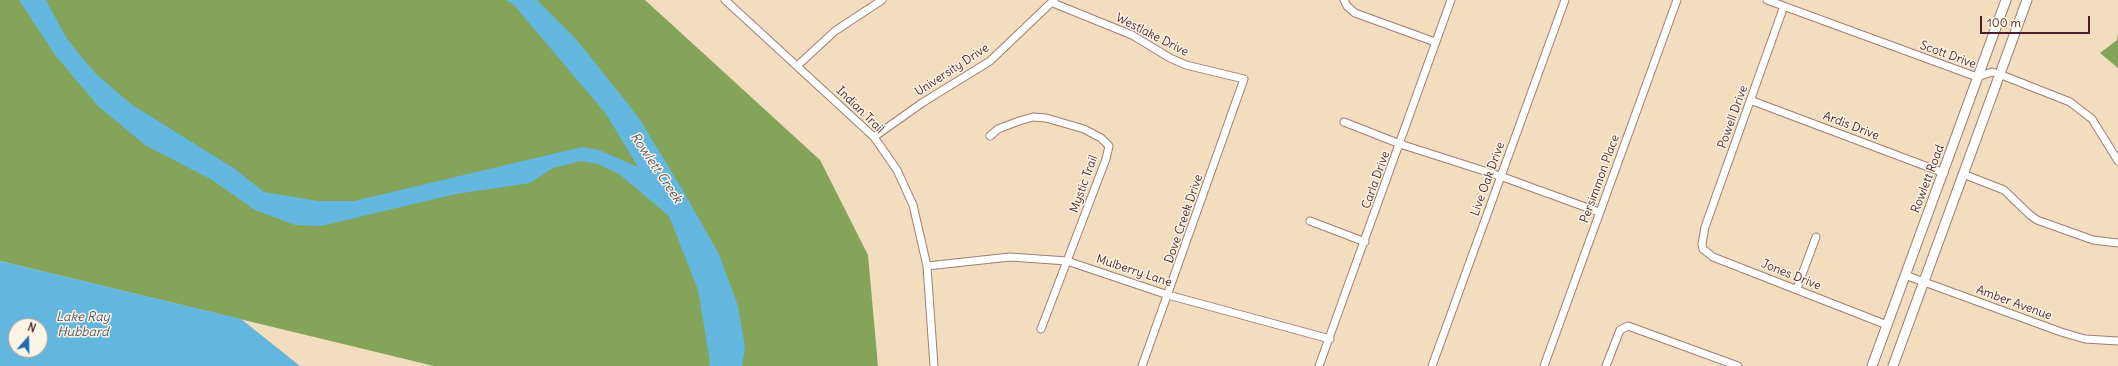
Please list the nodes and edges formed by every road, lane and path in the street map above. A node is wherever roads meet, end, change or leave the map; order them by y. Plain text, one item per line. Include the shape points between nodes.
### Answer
1 (725, 0) edge
2 (882, 0) edge
3 (1344, 0) edge
4 (1451, 0) edge
5 (1565, 0) edge
6 (1678, 0) edge
7 (1767, 0) edge
8 (2006, 0) edge
9 (2027, 0) edge
10 (1054, 2) edge
11 (1784, 6) junction
12 (1435, 42) junction
13 (797, 66) junction
14 (1999, 74) junction
15 (1977, 78) junction
16 (1244, 79) joint
17 (1750, 100) junction
18 (1344, 122) dead end
19 (990, 136) dead end
20 (874, 137) junction
21 (1400, 144) junction
22 (2118, 161) edge
23 (1944, 173) junction
24 (1963, 174) junction
25 (1500, 176) junction
26 (1599, 212) junction
27 (1310, 221) dead end
28 (1704, 235) joint
29 (1816, 237) dead end
30 (1365, 242) junction
31 (2118, 242) edge
32 (1067, 261) junction
33 (927, 266) junction
34 (1905, 275) junction
35 (1924, 282) junction
36 (1797, 288) junction
37 (1168, 295) junction
38 (1887, 325) junction
39 (1041, 329) dead end
40 (1330, 339) junction
41 (2118, 341) edge
42 (934, 366) edge
43 (1142, 366) edge
44 (1319, 366) edge
45 (1432, 366) edge
46 (1544, 366) edge
47 (1606, 366) edge
48 (1738, 366) edge
49 (1872, 366) edge
50 (1893, 366) edge

1 - 13 street, Indian Trail
2 - 13 street via 835,31
3 - 12 street via 1355,13
4 - 12 street, Carla Drive
5 - 25 street, Live Oak Drive
6 - 26 street, Persimmon Place
7 - 11 street, Scott Drive
8 - 15 main road, Rowlett Road
9 - 14 main road
10 - 16 street, Westlake Drive via 1132,35 1186,65
10 - 20 street, University Drive via 990,61 922,103
11 - 15 street, Scott Drive
11 - 17 street, Powell Drive
12 - 21 street, Carla Drive
13 - 20 street, Indian Trail
14 - 15 street, Scott Drive via 1992,72
14 - 22 street via 2077,106 2092,119
14 - 24 main road
15 - 23 main road, Rowlett Road
16 - 37 street, Dove Creek Drive
17 - 23 street, Ardis Drive
17 - 28 street, Powell Drive
18 - 21 street
19 - 32 street, Mystic Trail via 998,129 1019,121 1034,117 1046,118 1084,129 1101,138 1109,146
20 - 33 street, Indian Trail via 897,170 913,205
21 - 25 street
21 - 30 street, Carla Drive
23 - 34 main road, Rowlett Road
24 - 31 street via 2004,190 2037,220 2093,240
24 - 35 main road
25 - 26 street
25 - 45 street, Live Oak Drive
26 - 46 street, Persimmon Place
27 - 30 street
28 - 36 street, Jones Drive via 1702,249 1706,254
29 - 36 street
30 - 40 street, Carla Drive
32 - 33 street, Mulberry Lane via 1010,257
32 - 37 street, Mulberry Lane
32 - 39 street
33 - 42 street, Indian Trail
34 - 35 street, Amber Avenue
34 - 38 main road, Rowlett Road
35 - 41 street, Amber Avenue via 2061,332 2085,339
35 - 50 main road
36 - 38 street, Jones Drive
37 - 40 street, Mulberry Lane
37 - 43 street, Dove Creek Drive
38 - 49 main road, Rowlett Road
40 - 44 street, Carla Drive
47 - 48 street via 1620,330 1628,326

